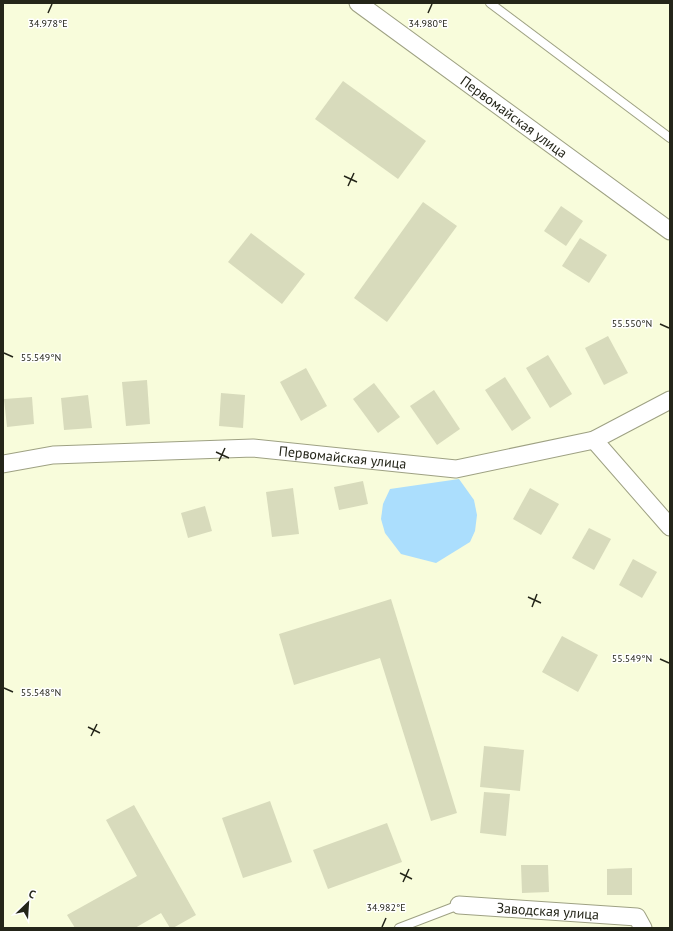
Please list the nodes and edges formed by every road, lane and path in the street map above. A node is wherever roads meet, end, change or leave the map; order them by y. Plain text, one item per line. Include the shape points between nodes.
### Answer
1 (358, 3) edge
2 (490, 3) edge
3 (670, 138) edge
4 (670, 231) edge
5 (670, 400) edge
6 (594, 440) junction
7 (3, 464) edge
8 (670, 527) edge
9 (459, 905) joint
10 (640, 923) edge
11 (399, 928) edge

1 - 4 street, Первомайская улица
2 - 3 lane
5 - 6 street, Первомайская улица
6 - 7 street, Первомайская улица via 456,469 253,448 53,455
6 - 8 street
9 - 10 street, Заводская улица
9 - 11 lane

